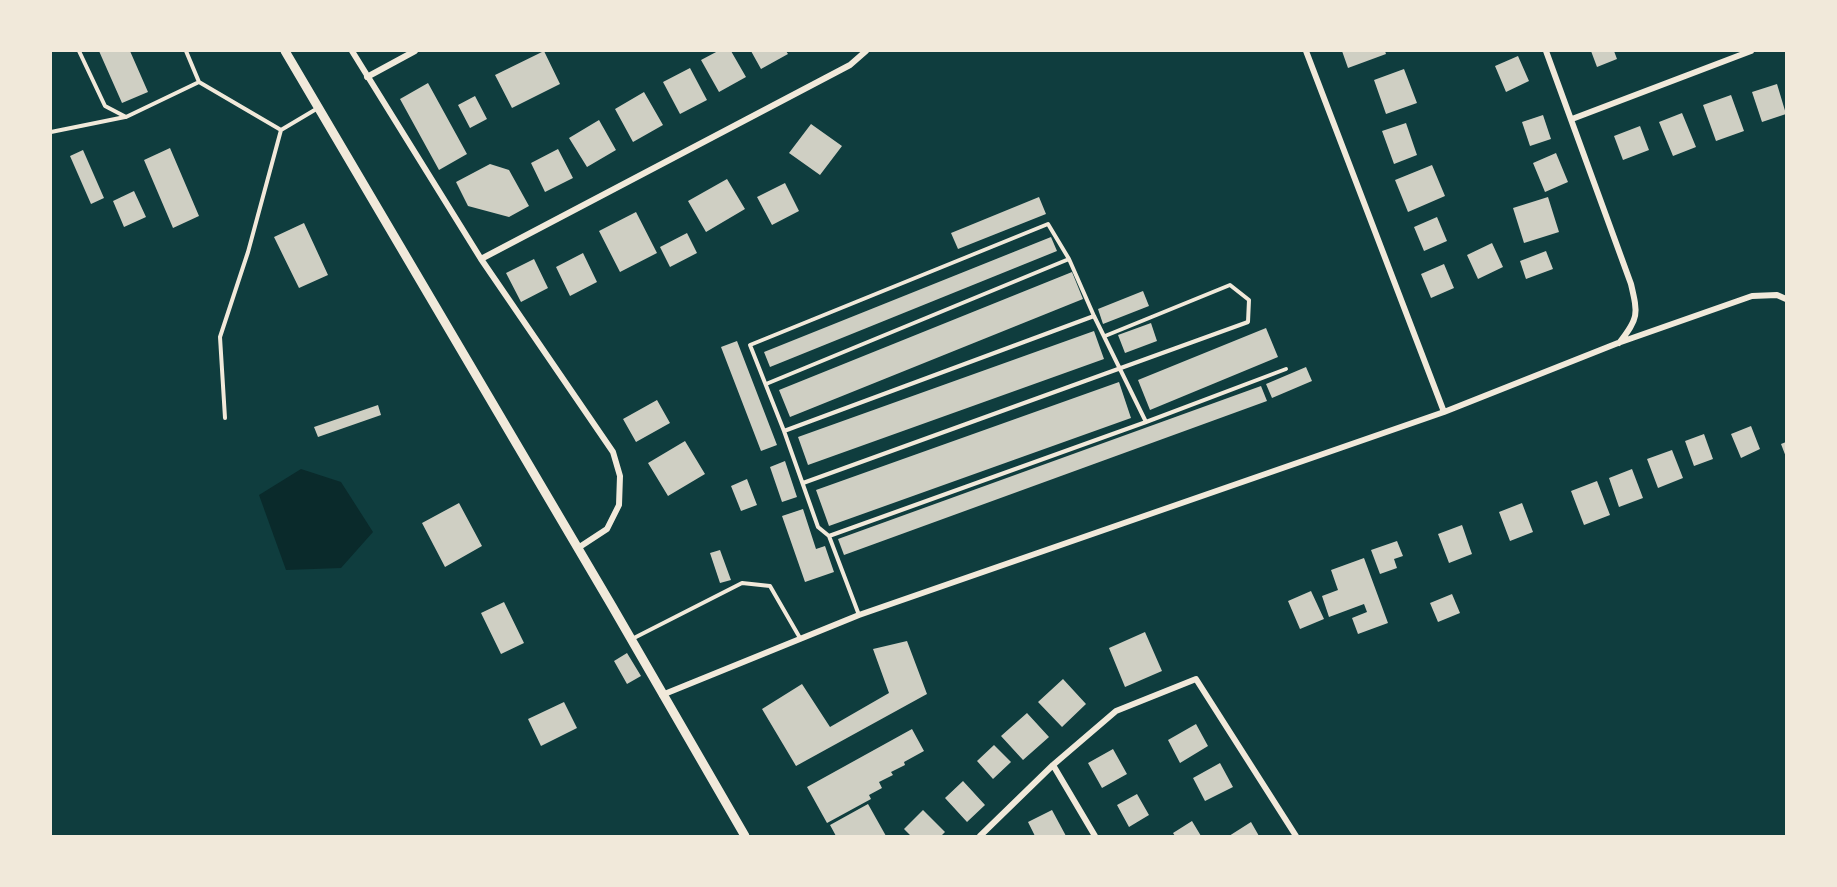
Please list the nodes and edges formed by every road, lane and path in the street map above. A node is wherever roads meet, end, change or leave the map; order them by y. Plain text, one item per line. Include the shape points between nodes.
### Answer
1 (79, 51) edge
2 (186, 51) edge
3 (285, 51) edge
4 (352, 51) edge
5 (415, 51) edge
6 (866, 51) edge
7 (1306, 51) edge
8 (1546, 51) edge
9 (1751, 51) edge
10 (368, 77) junction
11 (199, 82) junction
12 (319, 108) junction
13 (126, 117) junction
14 (1572, 119) junction
15 (281, 130) junction
16 (51, 132) edge
17 (481, 259) junction
18 (1069, 259) junction
19 (1786, 299) edge
20 (1094, 316) junction
21 (1105, 336) junction
22 (1618, 343) junction
23 (1121, 368) junction
24 (1286, 369) dead end
25 (766, 384) junction
26 (1444, 412) junction
27 (225, 418) dead end
28 (1146, 422) junction
29 (784, 431) junction
30 (803, 483) junction
31 (830, 536) junction
32 (578, 548) junction
33 (859, 615) junction
34 (800, 638) junction
35 (631, 640) junction
36 (662, 695) junction
37 (1053, 765) junction
38 (745, 836) edge
39 (980, 836) edge
40 (1095, 836) edge
41 (1296, 836) edge

1 - 13 lane via 105,106
2 - 11 lane
3 - 12 street
4 - 10 street
5 - 10 street
6 - 17 street via 850,65
7 - 26 street
8 - 14 street
9 - 14 street
10 - 17 street
11 - 13 lane
11 - 15 lane
12 - 15 lane
12 - 32 street
13 - 16 lane
14 - 22 street via 1638,312
15 - 27 lane via 220,337
17 - 32 street via 613,452 620,476 619,505 607,530
18 - 20 lane
18 - 25 lane
18 - 25 lane via 1048,224 750,345
19 - 22 street via 1778,295 1752,296
20 - 21 lane
20 - 29 lane
21 - 23 lane
21 - 23 lane via 1230,285 1250,300 1248,322
22 - 26 street
23 - 28 lane
23 - 30 lane
24 - 28 lane
25 - 29 lane
26 - 33 street
28 - 31 lane
29 - 30 lane
30 - 31 lane via 818,527
31 - 33 lane
32 - 35 street
33 - 34 street
34 - 35 lane via 770,586 742,583
34 - 36 street
35 - 36 street
36 - 38 street
37 - 39 street
37 - 40 street
37 - 41 street via 1116,711 1196,679

